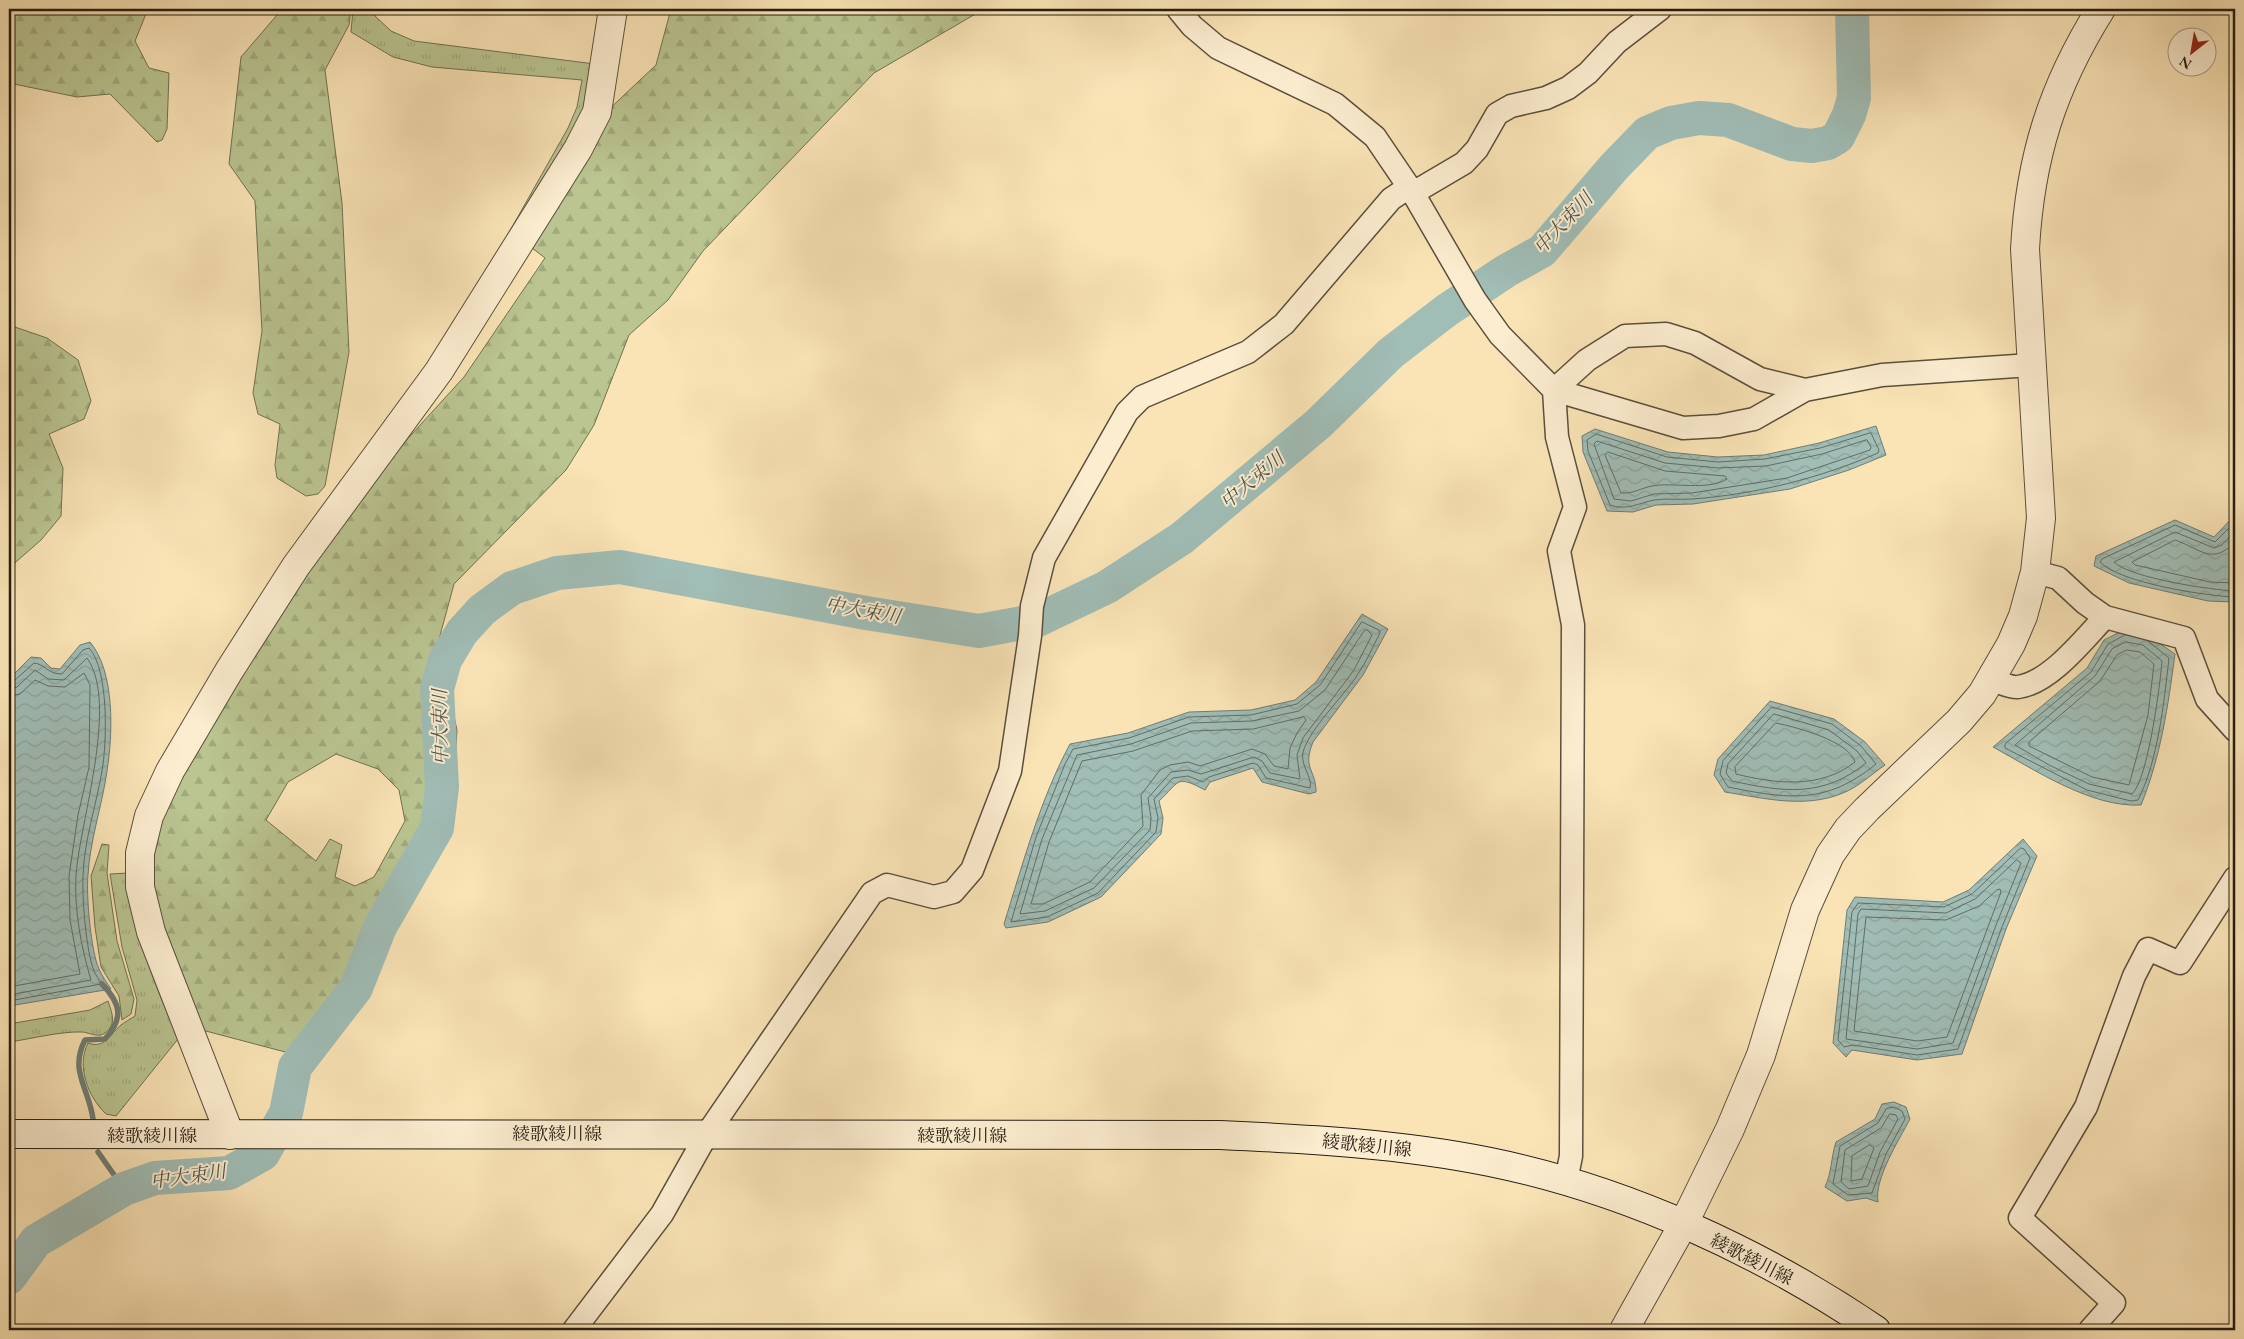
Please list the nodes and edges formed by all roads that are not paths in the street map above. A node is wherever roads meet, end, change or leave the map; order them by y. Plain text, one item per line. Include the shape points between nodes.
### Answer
1 (613, 9) edge
2 (1178, 9) edge
3 (1660, 9) edge
4 (2100, 9) edge
5 (1411, 190) junction
6 (2031, 365) junction
7 (1554, 390) junction
8 (1805, 390) junction
9 (2035, 572) junction
10 (2105, 617) junction
11 (1992, 680) junction
12 (2235, 730) edge
13 (2235, 878) edge
14 (9, 1134) edge
15 (707, 1134) junction
16 (230, 1135) junction
17 (1566, 1181) junction
18 (1684, 1223) junction
19 (574, 1330) edge
20 (1624, 1330) edge
21 (1876, 1330) edge
22 (2090, 1330) edge

1 - 16 street via 597,112 578,149 439,371 296,566 170,771 149,816 140,853 140,886 151,932
2 - 5 street via 1218,48 1335,104 1375,137
3 - 5 street via 1617,42 1568,88 1546,98 1511,106 1497,114 1477,149 1464,163
4 - 6 street via 2062,78 2034,168 2025,249
5 - 7 street via 1469,290 1500,335
5 - 15 street via 1391,199 1284,324 1248,352 1142,397 1127,412 1044,558 1032,606 1010,771 972,870 953,892 934,897 887,884 872,893
6 - 8 street via 1882,375
6 - 9 street via 2041,518
7 - 8 street via 1683,428 1719,426 1754,419
7 - 8 street via 1587,360 1625,336 1666,334 1695,343 1760,379
7 - 17 street via 1557,437 1575,507 1560,551 1574,634 1571,1156
9 - 10 street via 2058,578
9 - 11 street via 2023,616
10 - 11 street via 2061,664 2036,680 2017,687
10 - 12 street via 2184,638 2207,698
11 - 18 street via 1959,722 1854,822 1830,855 1804,910 1761,1054 1730,1129
13 - 22 street via 2180,963 2148,949 2134,976 2086,1107 2020,1218 2114,1303
14 - 16 street, 綾歌綾川線
15 - 16 street, 綾歌綾川線
15 - 17 street, 綾歌綾川線 via 1220,1135 1323,1139 1429,1151 1491,1162
15 - 19 street via 662,1214
17 - 18 street, 綾歌綾川線
18 - 20 street
18 - 21 street, 綾歌綾川線 via 1844,1308

